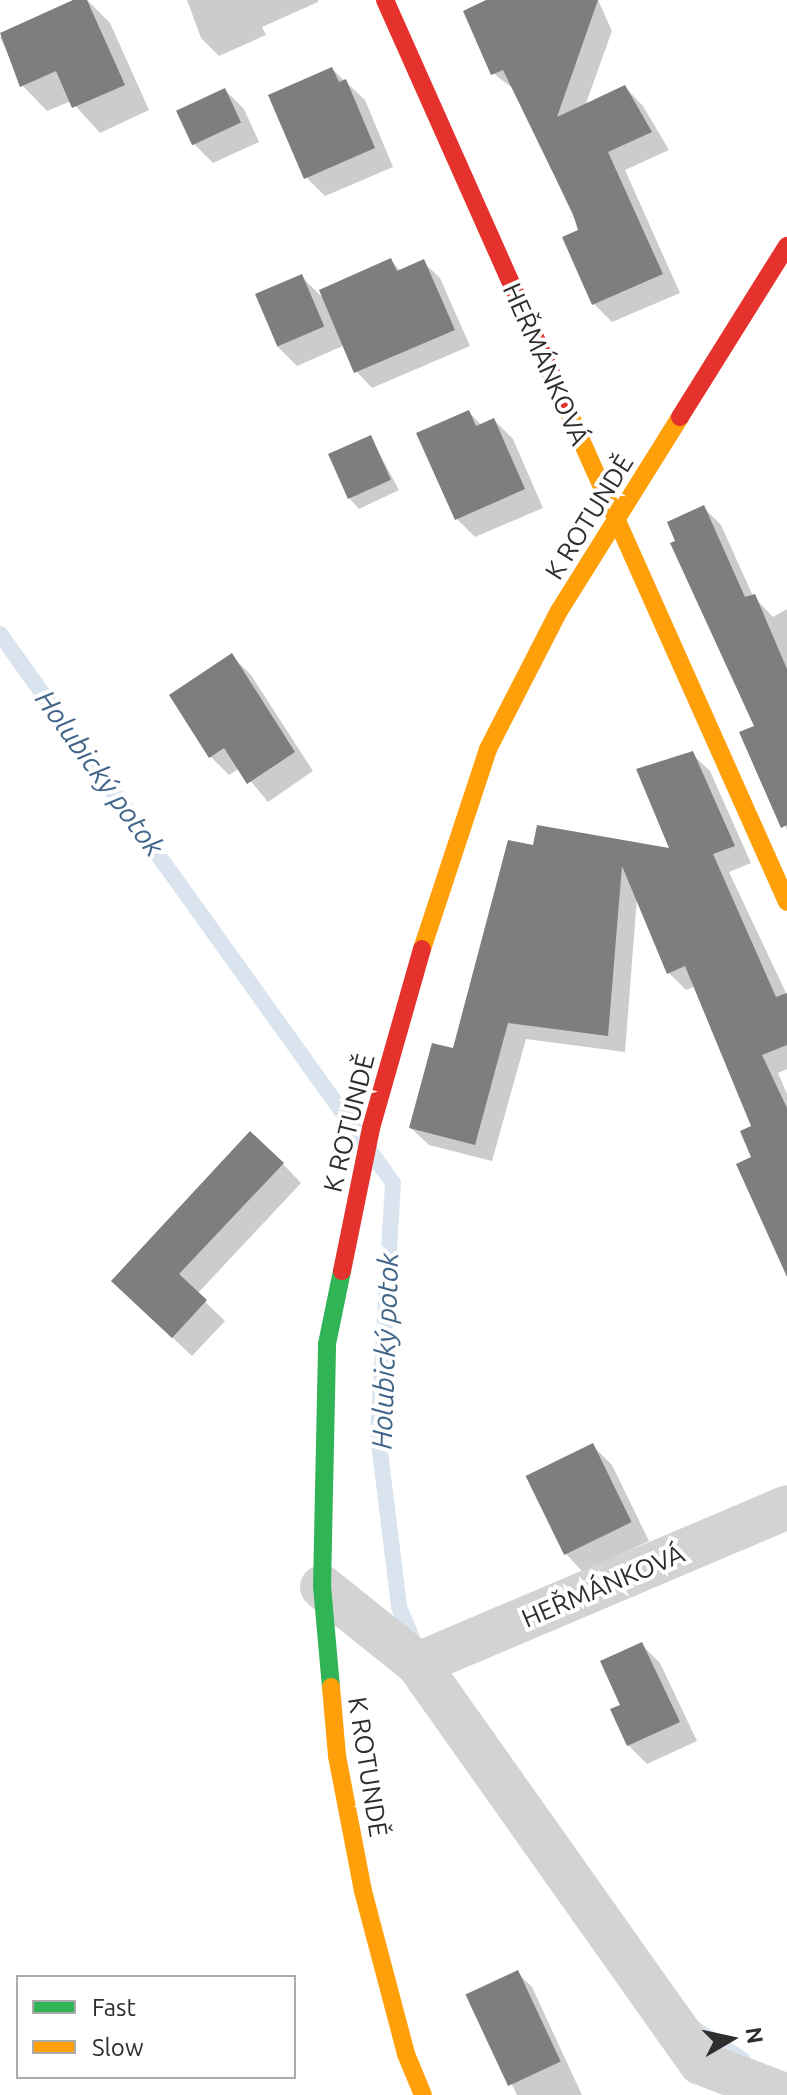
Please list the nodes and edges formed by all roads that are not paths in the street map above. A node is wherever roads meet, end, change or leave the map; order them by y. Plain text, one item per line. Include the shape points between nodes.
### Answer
1 (385, 0) edge
2 (787, 246) edge
3 (617, 524) junction
4 (787, 902) edge
5 (787, 1507) edge
6 (322, 1587) junction
7 (418, 1664) junction
8 (423, 2095) edge
9 (785, 2095) edge

1 - 3 street, HEŘMÁNKOVÁ
2 - 3 street, K ROTUNDĚ
3 - 4 street, HEŘMÁNKOVÁ
3 - 6 street, K ROTUNDĚ via 559,611 488,749 424,942 371,1128 327,1344
5 - 7 street, HEŘMÁNKOVÁ
6 - 7 street
6 - 8 street, K ROTUNDĚ via 337,1756 360,1876 406,2054
7 - 9 street via 701,2063

